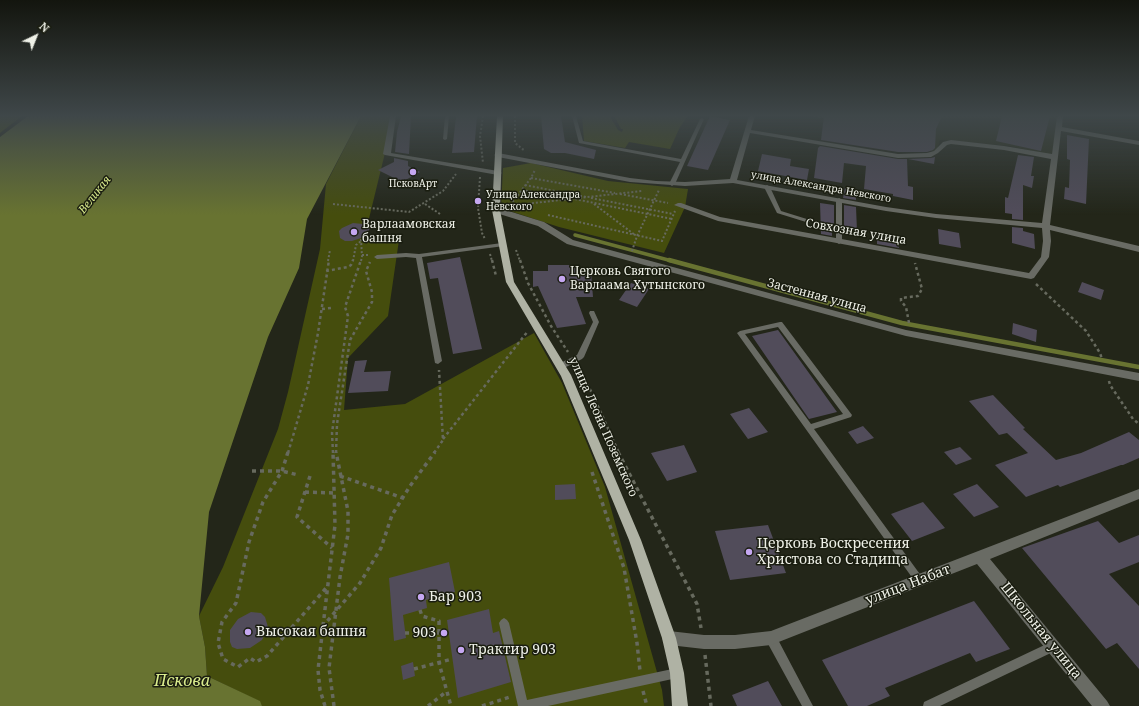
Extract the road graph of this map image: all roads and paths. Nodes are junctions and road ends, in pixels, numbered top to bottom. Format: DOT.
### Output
graph roads {
  1 [pos="388,149"];
  2 [pos="498,149"];
  3 [pos="523,149"];
  4 [pos="618,149"];
  5 [pos="688,149"];
  6 [pos="743,149"];
  7 [pos="851,149"];
  8 [pos="939,149"];
  9 [pos="1009,149"];
  10 [pos="1055,149"];
  11 [pos="498,155"];
  12 [pos="1054,157"];
  13 [pos="682,161"];
  14 [pos="539,162"];
  15 [pos="461,167"];
  16 [pos="498,173"];
  17 [pos="531,178"];
  18 [pos="733,181"];
  19 [pos="672,184"];
  20 [pos="525,185"];
  21 [pos="767,188"];
  22 [pos="659,189"];
  23 [pos="522,190"];
  24 [pos="652,190"];
  25 [pos="646,191"];
  26 [pos="618,194"];
  27 [pos="588,197"];
  28 [pos="573,199"];
  29 [pos="839,200"];
  30 [pos="654,201"];
  31 [pos="592,203"];
  32 [pos="334,204"];
  33 [pos="425,204"];
  34 [pos="678,205"];
  35 [pos="509,206"];
  36 [pos="517,208"];
  37 [pos="650,209"];
  38 [pos="496,210"];
  39 [pos="440,214"];
  40 [pos="648,214"];
  41 [pos="673,214"];
  42 [pos="547,215"];
  43 [pos="672,218"];
  44 [pos="808,221"];
  45 [pos="1046,226"];
  46 [pos="636,236"];
  47 [pos="839,242"];
  48 [pos="514,243"];
  49 [pos="502,245"];
  50 [pos="488,247"];
  51 [pos="1139,249"];
  52 [pos="330,250"];
  53 [pos="632,251"];
  54 [pos="913,255"];
  55 [pos="419,256"];
  56 [pos="377,257"];
  57 [pos="326,271"];
  58 [pos="1029,276"];
  59 [pos="498,282"];
  60 [pos="345,307"];
  61 [pos="331,308"];
  62 [pos="340,308"];
  63 [pos="322,309"];
  64 [pos="592,313"];
  65 [pos="909,322"];
  66 [pos="534,323"];
  67 [pos="524,326"];
  68 [pos="527,332"];
  69 [pos="531,338"];
  70 [pos="1100,353"];
  71 [pos="574,360"];
  72 [pos="438,361"];
  73 [pos="561,366"];
  74 [pos="1106,371"];
  75 [pos="1139,377"];
  76 [pos="1139,424"];
  77 [pos="809,428"];
  78 [pos="443,440"];
  79 [pos="589,465"];
  80 [pos="252,471"];
  81 [pos="282,471"];
  82 [pos="298,475"];
  83 [pos="310,476"];
  84 [pos="340,476"];
  85 [pos="305,492"];
  86 [pos="334,493"];
  87 [pos="1139,494"];
  88 [pos="403,498"];
  89 [pos="332,548"];
  90 [pos="980,557"];
  91 [pos="919,580"];
  92 [pos="327,587"];
  93 [pos="337,610"];
  94 [pos="420,610"];
  95 [pos="504,623"];
  96 [pos="323,626"];
  97 [pos="405,633"];
  98 [pos="439,633"];
  99 [pos="669,638"];
  100 [pos="771,638"];
  101 [pos="704,642"];
  102 [pos="1053,646"];
  103 [pos="452,659"];
  104 [pos="439,663"];
  105 [pos="414,669"];
  106 [pos="677,673"];
  107 [pos="641,682"];
  108 [pos="446,692"];
  109 [pos="520,694"];
  110 [pos="325,706"];
  111 [pos="334,706"];
  112 [pos="428,706"];
  113 [pos="451,706"];
  114 [pos="482,706"];
  115 [pos="647,706"];
  116 [pos="680,706"];
  117 [pos="711,706"];
  118 [pos="808,706"];
  119 [pos="928,706"];
  120 [pos="1102,706"];
  1 -- 15 [label="street"];
  2 -- 11 [label="main road, улица Леона Поземского"];
  3 -- 14 [label="path"];
  4 -- 13 [label="lane"];
  5 -- 13 [label="lane"];
  6 -- 18 [label="street"];
  7 -- 8 [label="street"];
  9 -- 12 [label="street"];
  10 -- 12 [label="street"];
  11 -- 14 [label="street, улица Александра Невского"];
  11 -- 16 [label="main road, улица Леона Поземского"];
  12 -- 45 [label="street"];
  13 -- 19 [label="lane"];
  14 -- 17 [label="path"];
  14 -- 19 [label="street, улица Александра Невского"];
  15 -- 16 [label="street"];
  15 -- 33 [label="path"];
  16 -- 38 [label="main road, улица Леона Поземского"];
  17 -- 20 [label="path"];
  17 -- 26 [label="path"];
  18 -- 19 [label="street, улица Александра Невского"];
  18 -- 21 [label="street, улица Александра Невского"];
  19 -- 22 [label="path"];
  20 -- 23 [label="path"];
  20 -- 27 [label="path"];
  21 -- 29 [label="street, улица Александра Невского"];
  21 -- 44 [label="lane"];
  22 -- 24 [label="path"];
  22 -- 30 [label="path"];
  23 -- 28 [label="path"];
  23 -- 35 [label="path"];
  25 -- 26 [label="path"];
  26 -- 27 [label="path"];
  26 -- 30 [label="path"];
  27 -- 28 [label="path"];
  27 -- 37 [label="path"];
  28 -- 31 [label="path"];
  28 -- 35 [label="path"];
  29 -- 45 [label="street, улица Александра Невского"];
  29 -- 47 [label="lane"];
  30 -- 34 [label="path"];
  30 -- 37 [label="path"];
  31 -- 40 [label="path"];
  31 -- 46 [label="path"];
  32 -- 33 [label="path"];
  33 -- 39 [label="path"];
  34 -- 41 [label="path"];
  34 -- 47 [label="street, Совхозная улица"];
  35 -- 36 [label="path"];
  37 -- 40 [label="path"];
  37 -- 41 [label="path"];
  38 -- 49 [label="main road, улица Леона Поземского"];
  38 -- 74 [label="street, Застенная улица"];
  40 -- 43 [label="path"];
  40 -- 46 [label="path"];
  41 -- 43 [label="path"];
  42 -- 46 [label="path"];
  43 -- 46 [label="path"];
  45 -- 51 [label="street, улица Александра Невского"];
  45 -- 58 [label="street"];
  46 -- 53 [label="path"];
  47 -- 54 [label="street, Совхозная улица"];
  48 -- 71 [label="path"];
  49 -- 50 [label="lane"];
  49 -- 66 [label="main road, улица Леона Поземского"];
  50 -- 55 [label="lane"];
  50 -- 59 [label="path"];
  52 -- 57 [label="path"];
  54 -- 58 [label="street, Совхозная улица"];
  54 -- 65 [label="path"];
  55 -- 56 [label="lane"];
  55 -- 72 [label="lane"];
  56 -- 84 [label="path"];
  57 -- 60 [label="path"];
  57 -- 63 [label="path"];
  58 -- 70 [label="path"];
  60 -- 62 [label="path"];
  60 -- 86 [label="path"];
  61 -- 63 [label="path"];
  63 -- 81 [label="path"];
  64 -- 71 [label="lane"];
  66 -- 68 [label="path"];
  66 -- 73 [label="main road, улица Леона Поземского"];
  67 -- 68 [label="path"];
  68 -- 69 [label="path"];
  68 -- 78 [label="path"];
  71 -- 73 [label="lane"];
  71 -- 101 [label="path"];
  72 -- 78 [label="path"];
  73 -- 99 [label="main road, улица Леона Поземского"];
  74 -- 75 [label="street, Застенная улица"];
  74 -- 76 [label="path"];
  77 -- 77 [label="lane"];
  77 -- 91 [label="lane"];
  78 -- 88 [label="path"];
  79 -- 107 [label="path"];
  80 -- 81 [label="path"];
  81 -- 82 [label="path"];
  81 -- 92 [label="path"];
  83 -- 85 [label="path"];
  84 -- 88 [label="path"];
  84 -- 93 [label="path"];
  85 -- 86 [label="path"];
  85 -- 89 [label="path"];
  86 -- 89 [label="path"];
  87 -- 90 [label="street, улица Набат"];
  88 -- 93 [label="path"];
  89 -- 92 [label="path"];
  90 -- 91 [label="street, улица Набат"];
  90 -- 102 [label="street, Школьная улица"];
  91 -- 100 [label="street, улица Набат"];
  92 -- 96 [label="path"];
  93 -- 96 [label="path"];
  93 -- 111 [label="path"];
  94 -- 98 [label="path"];
  95 -- 109 [label="lane"];
  96 -- 110 [label="path"];
  97 -- 98 [label="path"];
  98 -- 104 [label="path"];
  99 -- 101 [label="street, улица Набат"];
  99 -- 106 [label="main road, улица Леона Поземского"];
  100 -- 101 [label="street, улица Набат"];
  100 -- 118 [label="lane"];
  101 -- 117 [label="path"];
  102 -- 119 [label="lane"];
  102 -- 120 [label="street, Школьная улица"];
  103 -- 104 [label="path"];
  104 -- 105 [label="path"];
  104 -- 108 [label="path"];
  106 -- 107 [label="lane"];
  106 -- 116 [label="main road, улица Леона Поземского"];
  107 -- 109 [label="lane"];
  107 -- 115 [label="path"];
  108 -- 112 [label="path"];
  108 -- 113 [label="path"];
  109 -- 114 [label="path"];
}
